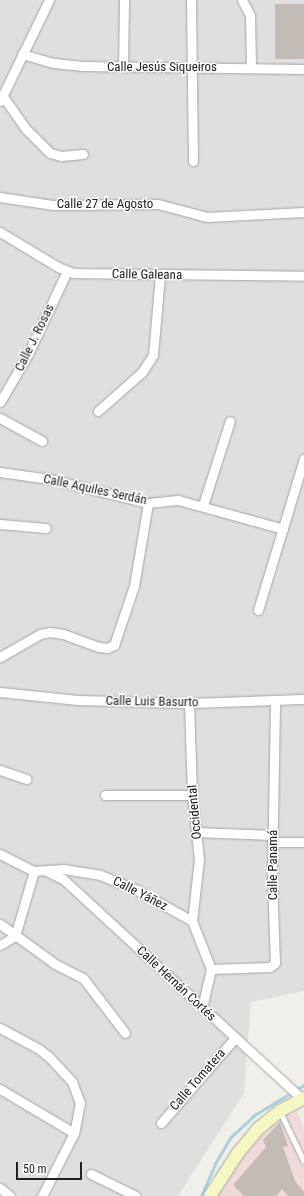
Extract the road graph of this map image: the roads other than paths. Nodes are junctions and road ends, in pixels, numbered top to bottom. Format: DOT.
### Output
graph roads {
  1 [pos="49,0"];
  2 [pos="124,0"];
  3 [pos="192,0"];
  4 [pos="242,0"];
  5 [pos="22,54"];
  6 [pos="123,67"];
  7 [pos="192,67"];
  8 [pos="251,68"];
  9 [pos="304,69"];
  10 [pos="1,98"];
  11 [pos="83,154"];
  12 [pos="193,161"];
  13 [pos="0,197"];
  14 [pos="304,212"];
  15 [pos="0,232"];
  16 [pos="67,271"];
  17 [pos="160,275"];
  18 [pos="304,276"];
  19 [pos="0,402"];
  20 [pos="98,411"];
  21 [pos="0,418"];
  22 [pos="230,421"];
  23 [pos="42,441"];
  24 [pos="304,459"];
  25 [pos="0,472"];
  26 [pos="148,503"];
  27 [pos="203,505"];
  28 [pos="0,524"];
  29 [pos="46,528"];
  30 [pos="283,529"];
  31 [pos="258,610"];
  32 [pos="0,657"];
  33 [pos="0,692"];
  34 [pos="304,699"];
  35 [pos="275,701"];
  36 [pos="189,703"];
  37 [pos="0,770"];
  38 [pos="26,779"];
  39 [pos="105,795"];
  40 [pos="192,795"];
  41 [pos="196,832"];
  42 [pos="272,839"];
  43 [pos="304,842"];
  44 [pos="0,854"];
  45 [pos="34,871"];
  46 [pos="48,872"];
  47 [pos="192,921"];
  48 [pos="0,924"];
  49 [pos="15,936"];
  50 [pos="0,946"];
  51 [pos="211,969"];
  52 [pos="202,1007"];
  53 [pos="0,1028"];
  54 [pos="125,1032"];
  55 [pos="235,1038"];
  56 [pos="0,1089"];
  57 [pos="303,1098"];
  58 [pos="280,1111"];
  59 [pos="161,1123"];
  60 [pos="74,1134"];
  61 [pos="304,1161"];
  62 [pos="91,1174"];
  63 [pos="0,1188"];
  64 [pos="10,1196"];
  65 [pos="42,1196"];
  66 [pos="136,1196"];
  67 [pos="210,1196"];
  1 -- 5 [label="street"];
  2 -- 6 [label="street"];
  3 -- 7 [label="street"];
  4 -- 8 [label="street"];
  5 -- 6 [label="street, Calle Jesús Siqueiros"];
  5 -- 10 [label="street"];
  6 -- 7 [label="street, Calle Jesús Siqueiros"];
  7 -- 8 [label="street, Calle Jesús Siqueiros"];
  7 -- 12 [label="street"];
  8 -- 9 [label="street, Calle Jesús Siqueiros"];
  10 -- 11 [label="street"];
  13 -- 14 [label="street, Calle 27 de Agosto"];
  15 -- 16 [label="street, Calle Galeana"];
  16 -- 17 [label="street, Calle Galeana"];
  16 -- 19 [label="street, Calle J. Rosas"];
  17 -- 18 [label="street, Calle Galeana"];
  17 -- 20 [label="street"];
  21 -- 23 [label="street"];
  22 -- 27 [label="street"];
  24 -- 30 [label="street"];
  25 -- 26 [label="street, Calle Aquiles Serdán"];
  26 -- 27 [label="street, Calle Aquiles Serdán"];
  26 -- 32 [label="street"];
  27 -- 30 [label="street, Calle Aquiles Serdán"];
  28 -- 29 [label="street"];
  30 -- 31 [label="street"];
  33 -- 36 [label="street, Calle Luis Basurto"];
  34 -- 35 [label="street, Calle Luis Basurto"];
  35 -- 36 [label="street, Calle Luis Basurto"];
  35 -- 42 [label="street, Calle Panamá"];
  36 -- 40 [label="street, Occidental"];
  37 -- 38 [label="street"];
  39 -- 40 [label="street"];
  40 -- 41 [label="street, Occidental"];
  41 -- 42 [label="street"];
  41 -- 47 [label="street, Occidental"];
  42 -- 43 [label="street"];
  42 -- 51 [label="street, Calle Panamá"];
  44 -- 45 [label="street, Calle Yáñez"];
  45 -- 46 [label="street, Calle Yáñez"];
  45 -- 49 [label="street"];
  46 -- 47 [label="street, Calle Yáñez"];
  46 -- 52 [label="street, Calle Hernán Cortés"];
  47 -- 51 [label="street"];
  48 -- 49 [label="street"];
  49 -- 50 [label="street"];
  49 -- 54 [label="street"];
  51 -- 52 [label="street"];
  52 -- 55 [label="street, Calle Hernán Cortés"];
  53 -- 60 [label="street"];
  55 -- 57 [label="street, Calle Hernán Cortés"];
  55 -- 59 [label="street, Calle Tomatera"];
  56 -- 60 [label="street"];
  57 -- 58 [label="main road"];
  58 -- 61 [label="lane"];
  58 -- 67 [label="main road"];
  60 -- 65 [label="street"];
  62 -- 66 [label="street"];
  63 -- 64 [label="street"];
}
